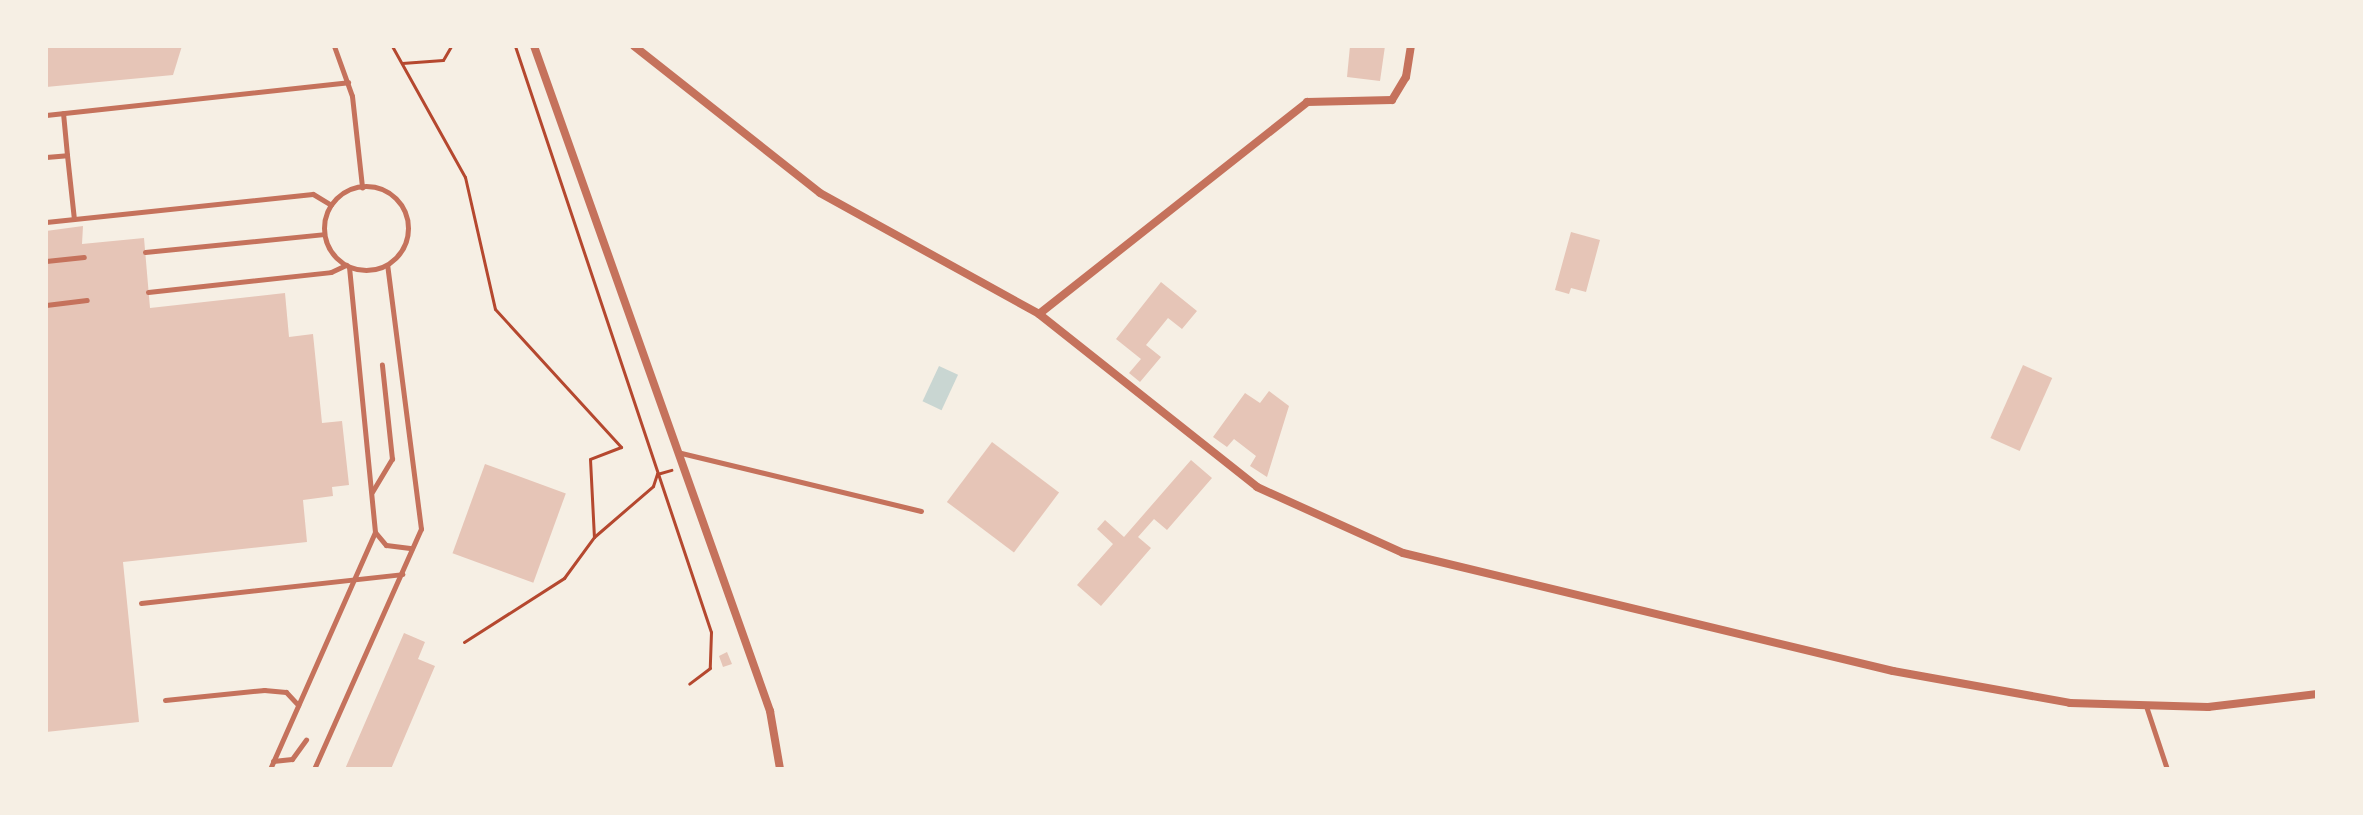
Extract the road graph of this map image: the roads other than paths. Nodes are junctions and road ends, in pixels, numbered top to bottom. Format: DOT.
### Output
graph roads {
  1 [pos="334,46"];
  2 [pos="534,46"];
  3 [pos="634,46"];
  4 [pos="1411,46"];
  5 [pos="348,82"];
  6 [pos="63,113"];
  7 [pos="46,115"];
  8 [pos="67,155"];
  9 [pos="46,157"];
  10 [pos="362,187"];
  11 [pos="331,205"];
  12 [pos="74,219"];
  13 [pos="46,222"];
  14 [pos="324,234"];
  15 [pos="145,252"];
  16 [pos="84,257"];
  17 [pos="46,261"];
  18 [pos="387,265"];
  19 [pos="347,266"];
  20 [pos="148,292"];
  21 [pos="87,300"];
  22 [pos="46,305"];
  23 [pos="1039,314"];
  24 [pos="382,365"];
  25 [pos="676,452"];
  26 [pos="372,492"];
  27 [pos="921,511"];
  28 [pos="375,532"];
  29 [pos="412,548"];
  30 [pos="402,574"];
  31 [pos="355,579"];
  32 [pos="141,603"];
  33 [pos="2317,694"];
  34 [pos="165,700"];
  35 [pos="298,705"];
  36 [pos="2146,705"];
  37 [pos="306,740"];
  38 [pos="273,761"];
  39 [pos="270,769"];
  40 [pos="314,769"];
  41 [pos="780,769"];
  42 [pos="2167,769"];
  1 -- 5 [label="lane"];
  2 -- 25 [label="street"];
  3 -- 23 [label="street"];
  4 -- 23 [label="street"];
  5 -- 6 [label="lane"];
  5 -- 10 [label="lane"];
  6 -- 7 [label="lane"];
  6 -- 8 [label="lane"];
  8 -- 9 [label="lane"];
  8 -- 12 [label="lane"];
  10 -- 11 [label="lane"];
  10 -- 18 [label="lane"];
  11 -- 12 [label="lane"];
  11 -- 14 [label="lane"];
  12 -- 13 [label="lane"];
  14 -- 15 [label="lane"];
  14 -- 19 [label="lane"];
  16 -- 17 [label="lane"];
  18 -- 19 [label="lane"];
  18 -- 29 [label="lane"];
  19 -- 20 [label="lane"];
  19 -- 26 [label="lane"];
  21 -- 22 [label="lane"];
  23 -- 36 [label="street"];
  24 -- 26 [label="lane"];
  25 -- 27 [label="lane"];
  25 -- 41 [label="street"];
  26 -- 28 [label="lane"];
  28 -- 29 [label="lane"];
  28 -- 31 [label="lane"];
  29 -- 30 [label="lane"];
  30 -- 31 [label="lane"];
  30 -- 40 [label="lane"];
  31 -- 32 [label="lane"];
  31 -- 35 [label="lane"];
  33 -- 36 [label="street"];
  34 -- 35 [label="lane"];
  35 -- 38 [label="lane"];
  36 -- 42 [label="lane"];
  37 -- 38 [label="lane"];
  38 -- 39 [label="lane"];
}
